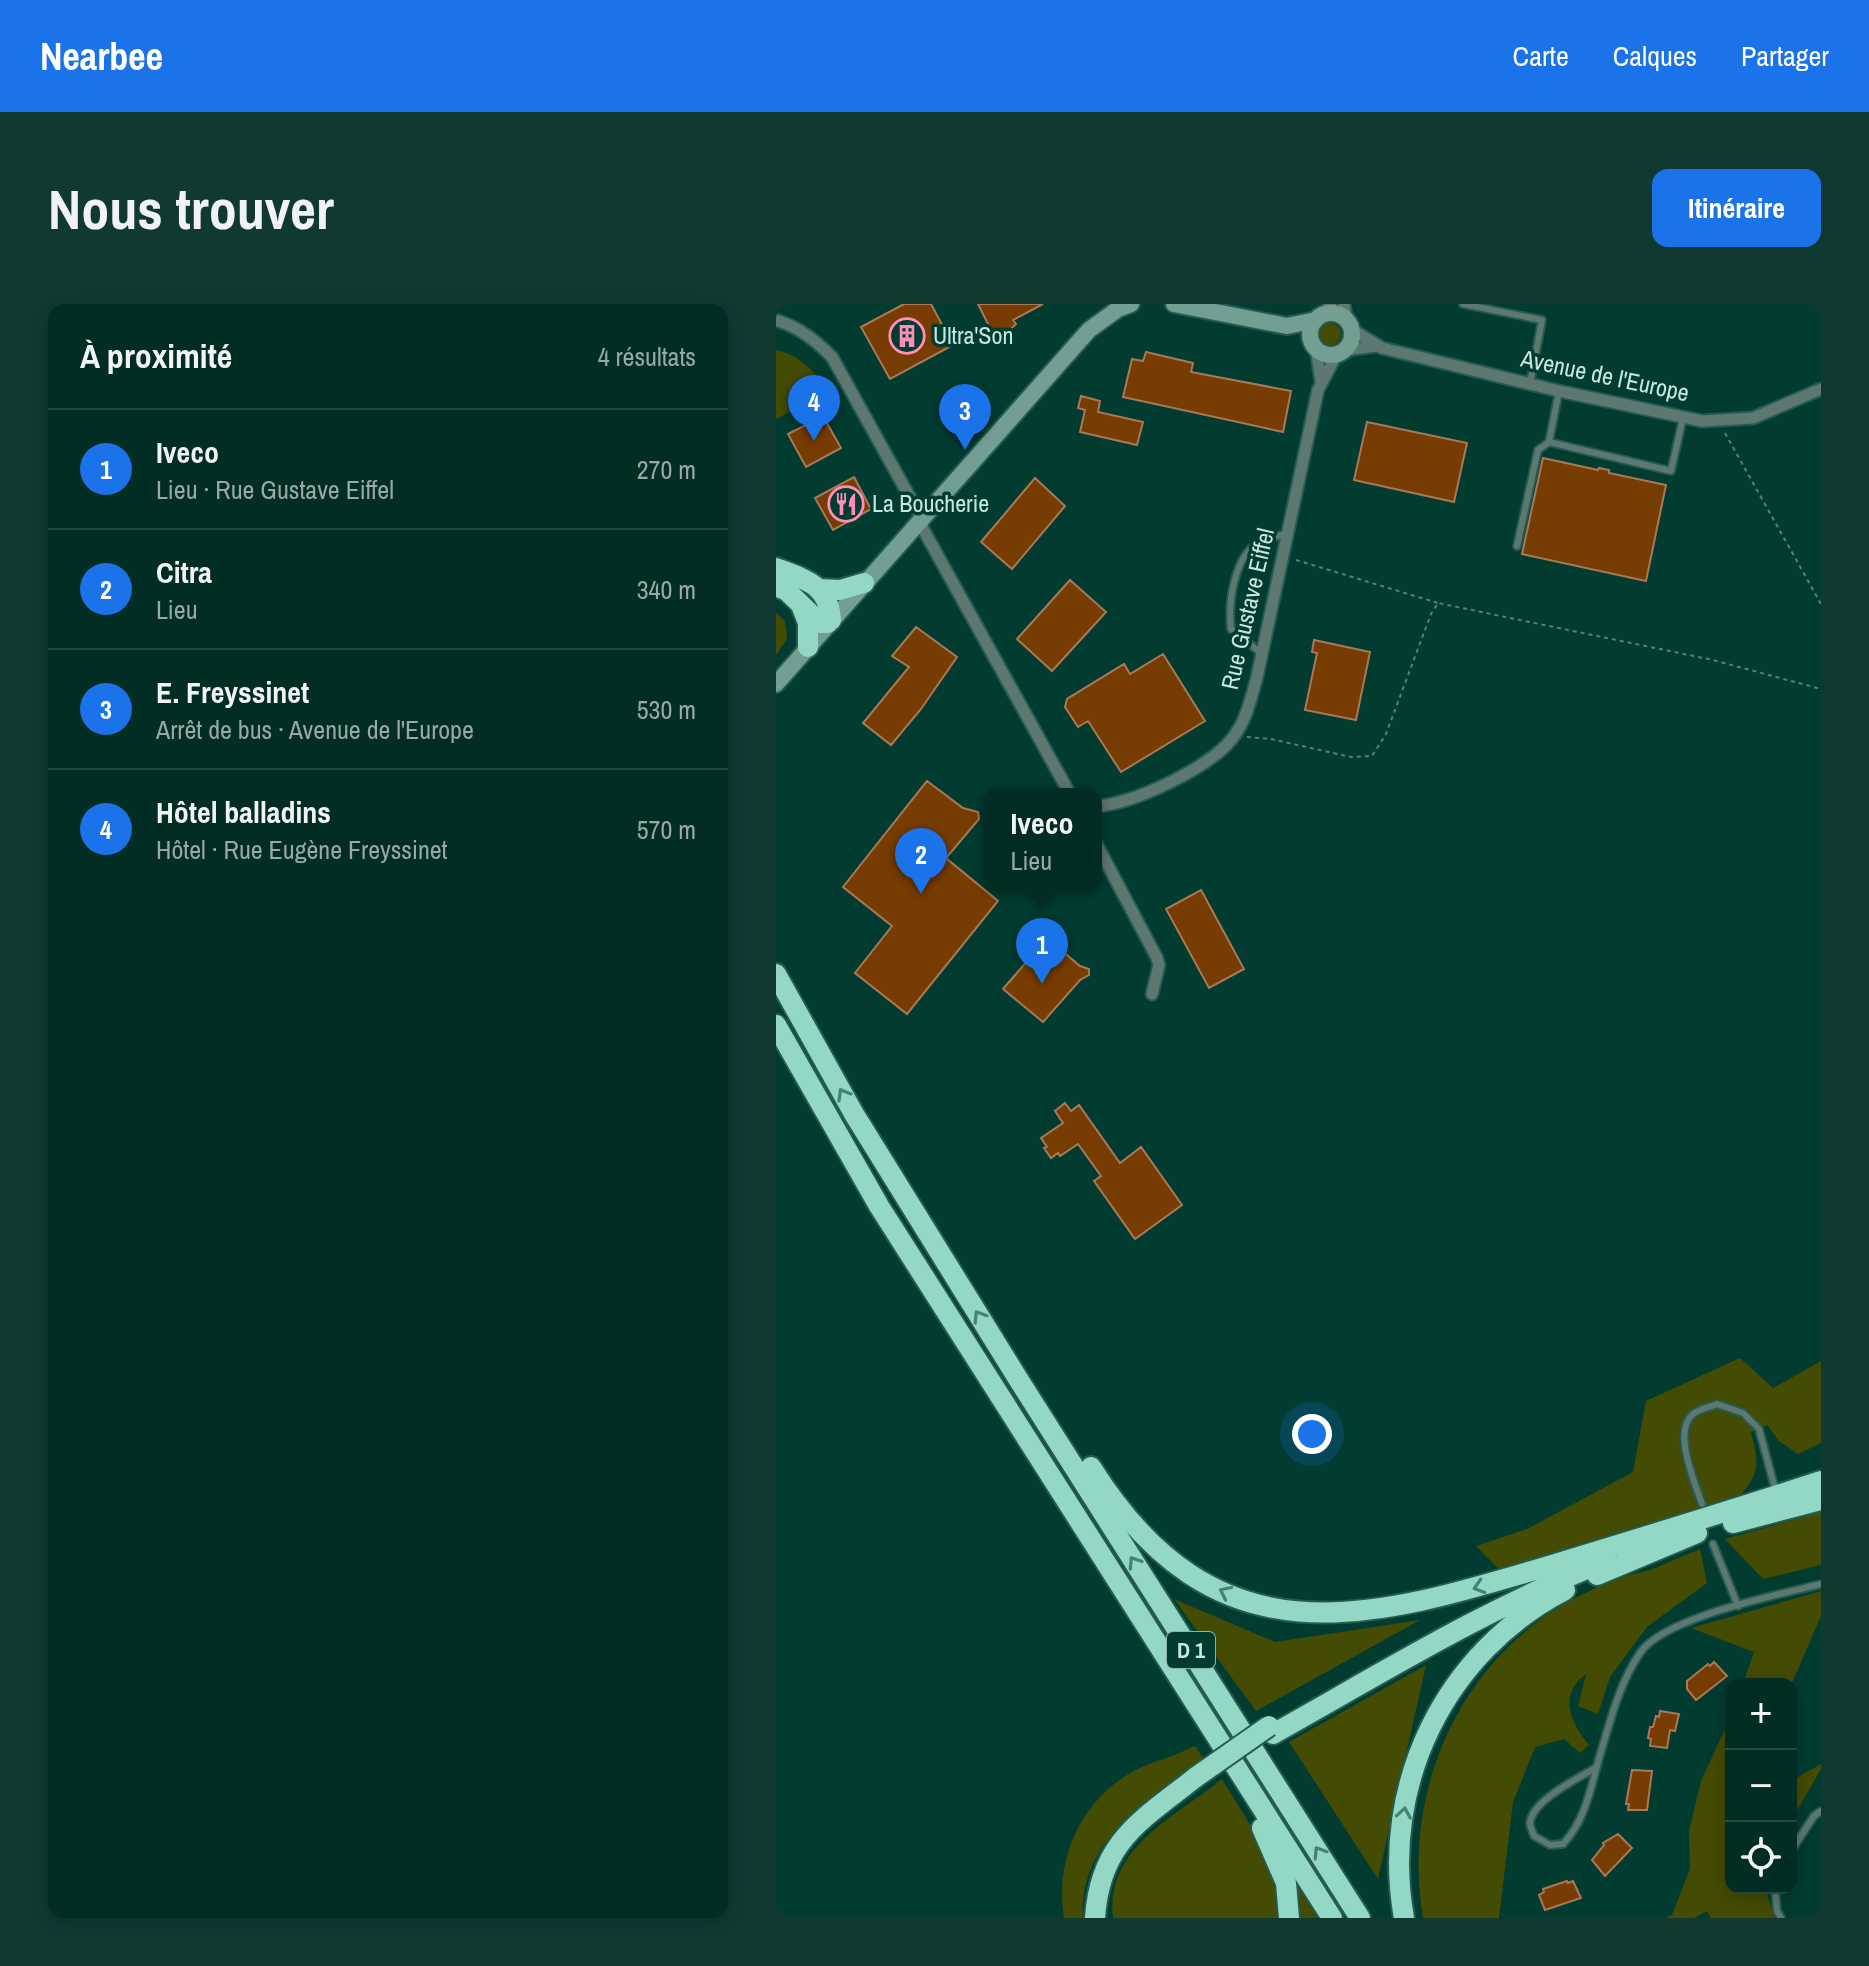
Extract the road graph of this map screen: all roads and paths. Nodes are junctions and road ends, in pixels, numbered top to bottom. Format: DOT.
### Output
graph roads {
  1 [pos="1131,304"];
  2 [pos="1174,304"];
  3 [pos="1463,304"];
  4 [pos="1324,313"];
  5 [pos="1347,318"];
  6 [pos="776,320"];
  7 [pos="1287,326"];
  8 [pos="1314,344"];
  9 [pos="1376,346"];
  10 [pos="1341,352"];
  11 [pos="1321,382"];
  12 [pos="1530,384"];
  13 [pos="1821,389"];
  14 [pos="1559,391"];
  15 [pos="1683,418"];
  16 [pos="1719,421"];
  17 [pos="1549,442"];
  18 [pos="920,520"];
  19 [pos="1288,533"];
  20 [pos="1517,546"];
  21 [pos="1283,556"];
  22 [pos="776,568"];
  23 [pos="864,583"];
  24 [pos="776,586"];
  25 [pos="819,589"];
  26 [pos="1438,603"];
  27 [pos="1821,604"];
  28 [pos="801,605"];
  29 [pos="830,622"];
  30 [pos="808,647"];
  31 [pos="1262,654"];
  32 [pos="776,684"];
  33 [pos="1821,689"];
  34 [pos="1236,732"];
  35 [pos="1067,788"];
  36 [pos="1102,805"];
  37 [pos="1102,854"];
  38 [pos="776,974"];
  39 [pos="1152,994"];
  40 [pos="776,1025"];
  41 [pos="879,1206"];
  42 [pos="1020,1382"];
  43 [pos="1821,1481"];
  44 [pos="1777,1496"];
  45 [pos="1821,1500"];
  46 [pos="1702,1504"];
  47 [pos="1669,1530"];
  48 [pos="1709,1537"];
  49 [pos="1821,1584"];
  50 [pos="1738,1606"];
  51 [pos="1271,1730"];
  52 [pos="1597,1767"];
  53 [pos="1198,1780"];
  54 [pos="1821,1811"];
  55 [pos="1797,1842"];
  56 [pos="1776,1894"];
  57 [pos="1095,1918"];
  58 [pos="1105,1918"];
  59 [pos="1289,1918"];
  60 [pos="1332,1918"];
  61 [pos="1360,1918"];
  62 [pos="1404,1918"];
  63 [pos="1781,1918"];
  1 -- 18 [label="street"];
  2 -- 7 [label="street"];
  3 -- 12 [label="lane"];
  4 -- 5 [label="street"];
  4 -- 7 [label="street"];
  4 -- 8 [label="street"];
  5 -- 9 [label="street"];
  5 -- 10 [label="street"];
  6 -- 18 [label="street"];
  7 -- 8 [label="street"];
  8 -- 10 [label="street"];
  8 -- 11 [label="street"];
  9 -- 10 [label="street"];
  9 -- 12 [label="street, Avenue de l'Europe"];
  10 -- 11 [label="street"];
  11 -- 19 [label="street, Rue Gustave Eiffel"];
  12 -- 14 [label="street, Avenue de l'Europe"];
  13 -- 16 [label="street, Avenue de l'Europe"];
  14 -- 15 [label="street, Avenue de l'Europe"];
  14 -- 17 [label="lane"];
  15 -- 16 [label="street, Avenue de l'Europe"];
  15 -- 17 [label="lane"];
  16 -- 27 [label="path"];
  17 -- 20 [label="lane"];
  18 -- 23 [label="street"];
  18 -- 35 [label="street"];
  19 -- 21 [label="street, Rue Gustave Eiffel"];
  19 -- 31 [label="lane"];
  21 -- 26 [label="path"];
  21 -- 31 [label="street, Rue Gustave Eiffel"];
  22 -- 25 [label="highway"];
  23 -- 25 [label="highway"];
  23 -- 29 [label="street"];
  24 -- 28 [label="highway"];
  25 -- 29 [label="highway"];
  26 -- 33 [label="path"];
  26 -- 34 [label="path"];
  28 -- 29 [label="highway"];
  28 -- 30 [label="highway"];
  29 -- 30 [label="street"];
  30 -- 32 [label="street"];
  31 -- 34 [label="street, Rue Gustave Eiffel"];
  34 -- 36 [label="street, Rue Gustave Eiffel"];
  37 -- 39 [label="street"];
  42 -- 38 [label="highway, D 1, one-way"];
  40 -- 41 [label="highway, D 1"];
  41 -- 59 [label="highway"];
  41 -- 60 [label="highway, D 1"];
  47 -- 42 [label="highway, one-way"];
  61 -- 42 [label="highway, D 1, one-way"];
  43 -- 44 [label="highway"];
  44 -- 46 [label="lane"];
  44 -- 47 [label="highway"];
  45 -- 48 [label="highway"];
  47 -- 51 [label="highway"];
  48 -- 50 [label="lane"];
  48 -- 51 [label="highway"];
  62 -- 48 [label="highway, one-way"];
  49 -- 50 [label="lane"];
  50 -- 52 [label="lane"];
  51 -- 53 [label="highway"];
  52 -- 52 [label="lane"];
  53 -- 57 [label="highway"];
  53 -- 58 [label="highway"];
  54 -- 55 [label="lane"];
  56 -- 63 [label="lane"];
}
